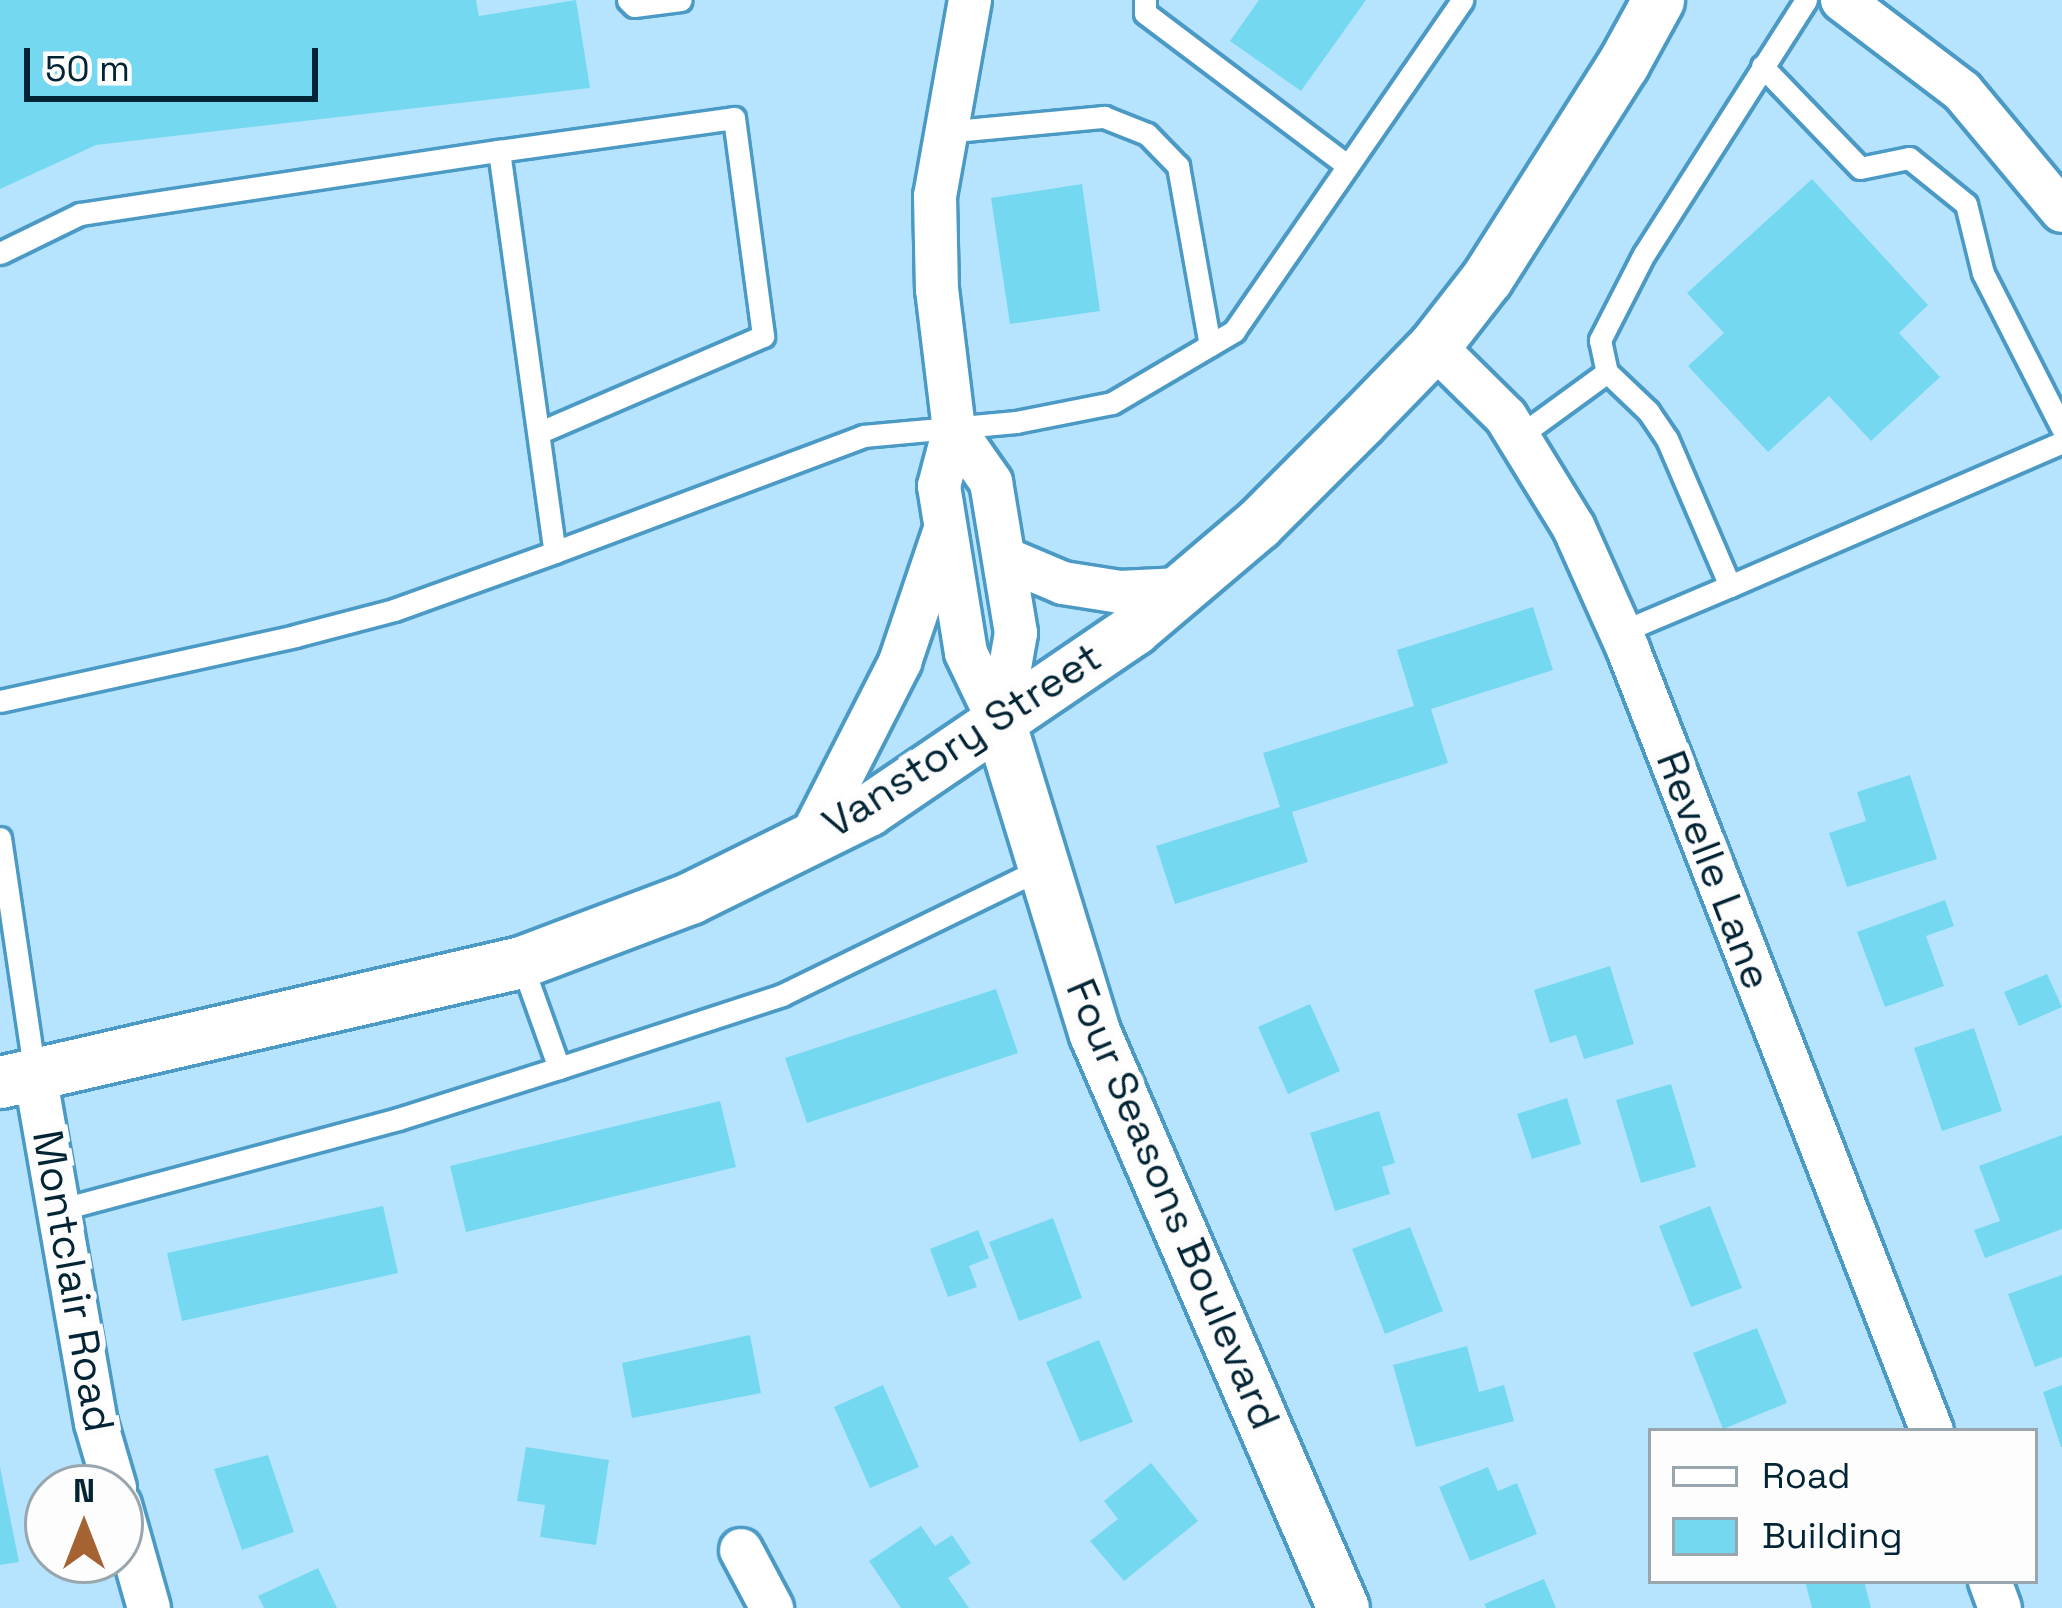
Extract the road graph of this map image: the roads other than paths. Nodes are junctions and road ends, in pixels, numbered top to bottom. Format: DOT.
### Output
graph roads {
  1 [pos="628,0"];
  2 [pos="681,0"];
  3 [pos="970,0"];
  4 [pos="1144,0"];
  5 [pos="1462,0"];
  6 [pos="1658,0"];
  7 [pos="1806,0"];
  8 [pos="1842,0"];
  9 [pos="1762,67"];
  10 [pos="944,132"];
  11 [pos="499,151"];
  12 [pos="1348,166"];
  13 [pos="2062,211"];
  14 [pos="0,253"];
  15 [pos="1210,345"];
  16 [pos="1434,346"];
  17 [pos="1607,372"];
  18 [pos="2062,428"];
  19 [pos="954,429"];
  20 [pos="540,432"];
  21 [pos="1518,437"];
  22 [pos="2062,442"];
  23 [pos="945,528"];
  24 [pos="556,552"];
  25 [pos="1004,558"];
  26 [pos="1730,586"];
  27 [pos="1180,590"];
  28 [pos="1621,632"];
  29 [pos="0,701"];
  30 [pos="1000,724"];
  31 [pos="0,838"];
  32 [pos="810,838"];
  33 [pos="1044,867"];
  34 [pos="520,962"];
  35 [pos="559,1068"];
  36 [pos="18,1078"];
  37 [pos="59,1210"];
  38 [pos="1931,1428"];
  39 [pos="108,1464"];
  40 [pos="741,1550"];
  41 [pos="1330,1604"];
  42 [pos="772,1608"];
  1 -- 2 [label="lane"];
  3 -- 10 [label="street, Four Seasons Boulevard"];
  4 -- 12 [label="lane"];
  5 -- 12 [label="lane"];
  6 -- 16 [label="street, Vanstory Street"];
  7 -- 9 [label="lane"];
  8 -- 13 [label="street"];
  9 -- 17 [label="lane"];
  9 -- 18 [label="lane"];
  10 -- 15 [label="lane"];
  10 -- 19 [label="street, Four Seasons Boulevard"];
  11 -- 14 [label="lane"];
  11 -- 20 [label="lane"];
  11 -- 20 [label="lane"];
  12 -- 15 [label="lane"];
  15 -- 19 [label="lane"];
  16 -- 21 [label="street, Revelle Lane"];
  16 -- 27 [label="street, Vanstory Street"];
  17 -- 21 [label="lane"];
  17 -- 26 [label="lane"];
  19 -- 23 [label="street, Four Seasons Boulevard"];
  19 -- 24 [label="lane"];
  19 -- 25 [label="street, Four Seasons Boulevard"];
  20 -- 24 [label="lane"];
  21 -- 28 [label="street, Revelle Lane"];
  22 -- 26 [label="lane"];
  23 -- 30 [label="street, Four Seasons Boulevard"];
  23 -- 32 [label="street"];
  24 -- 29 [label="lane"];
  25 -- 27 [label="street"];
  25 -- 30 [label="street, Four Seasons Boulevard"];
  26 -- 28 [label="lane"];
  27 -- 30 [label="street, Vanstory Street"];
  28 -- 38 [label="street, Revelle Lane"];
  30 -- 32 [label="street, Vanstory Street"];
  30 -- 33 [label="street, Four Seasons Boulevard"];
  31 -- 36 [label="lane"];
  32 -- 34 [label="street, Vanstory Street"];
  33 -- 35 [label="lane"];
  33 -- 41 [label="street, Four Seasons Boulevard"];
  34 -- 35 [label="lane"];
  34 -- 36 [label="street, Vanstory Street"];
  35 -- 37 [label="lane"];
  36 -- 37 [label="street, Montclair Road"];
  37 -- 39 [label="street, Montclair Road"];
  40 -- 42 [label="street"];
}
